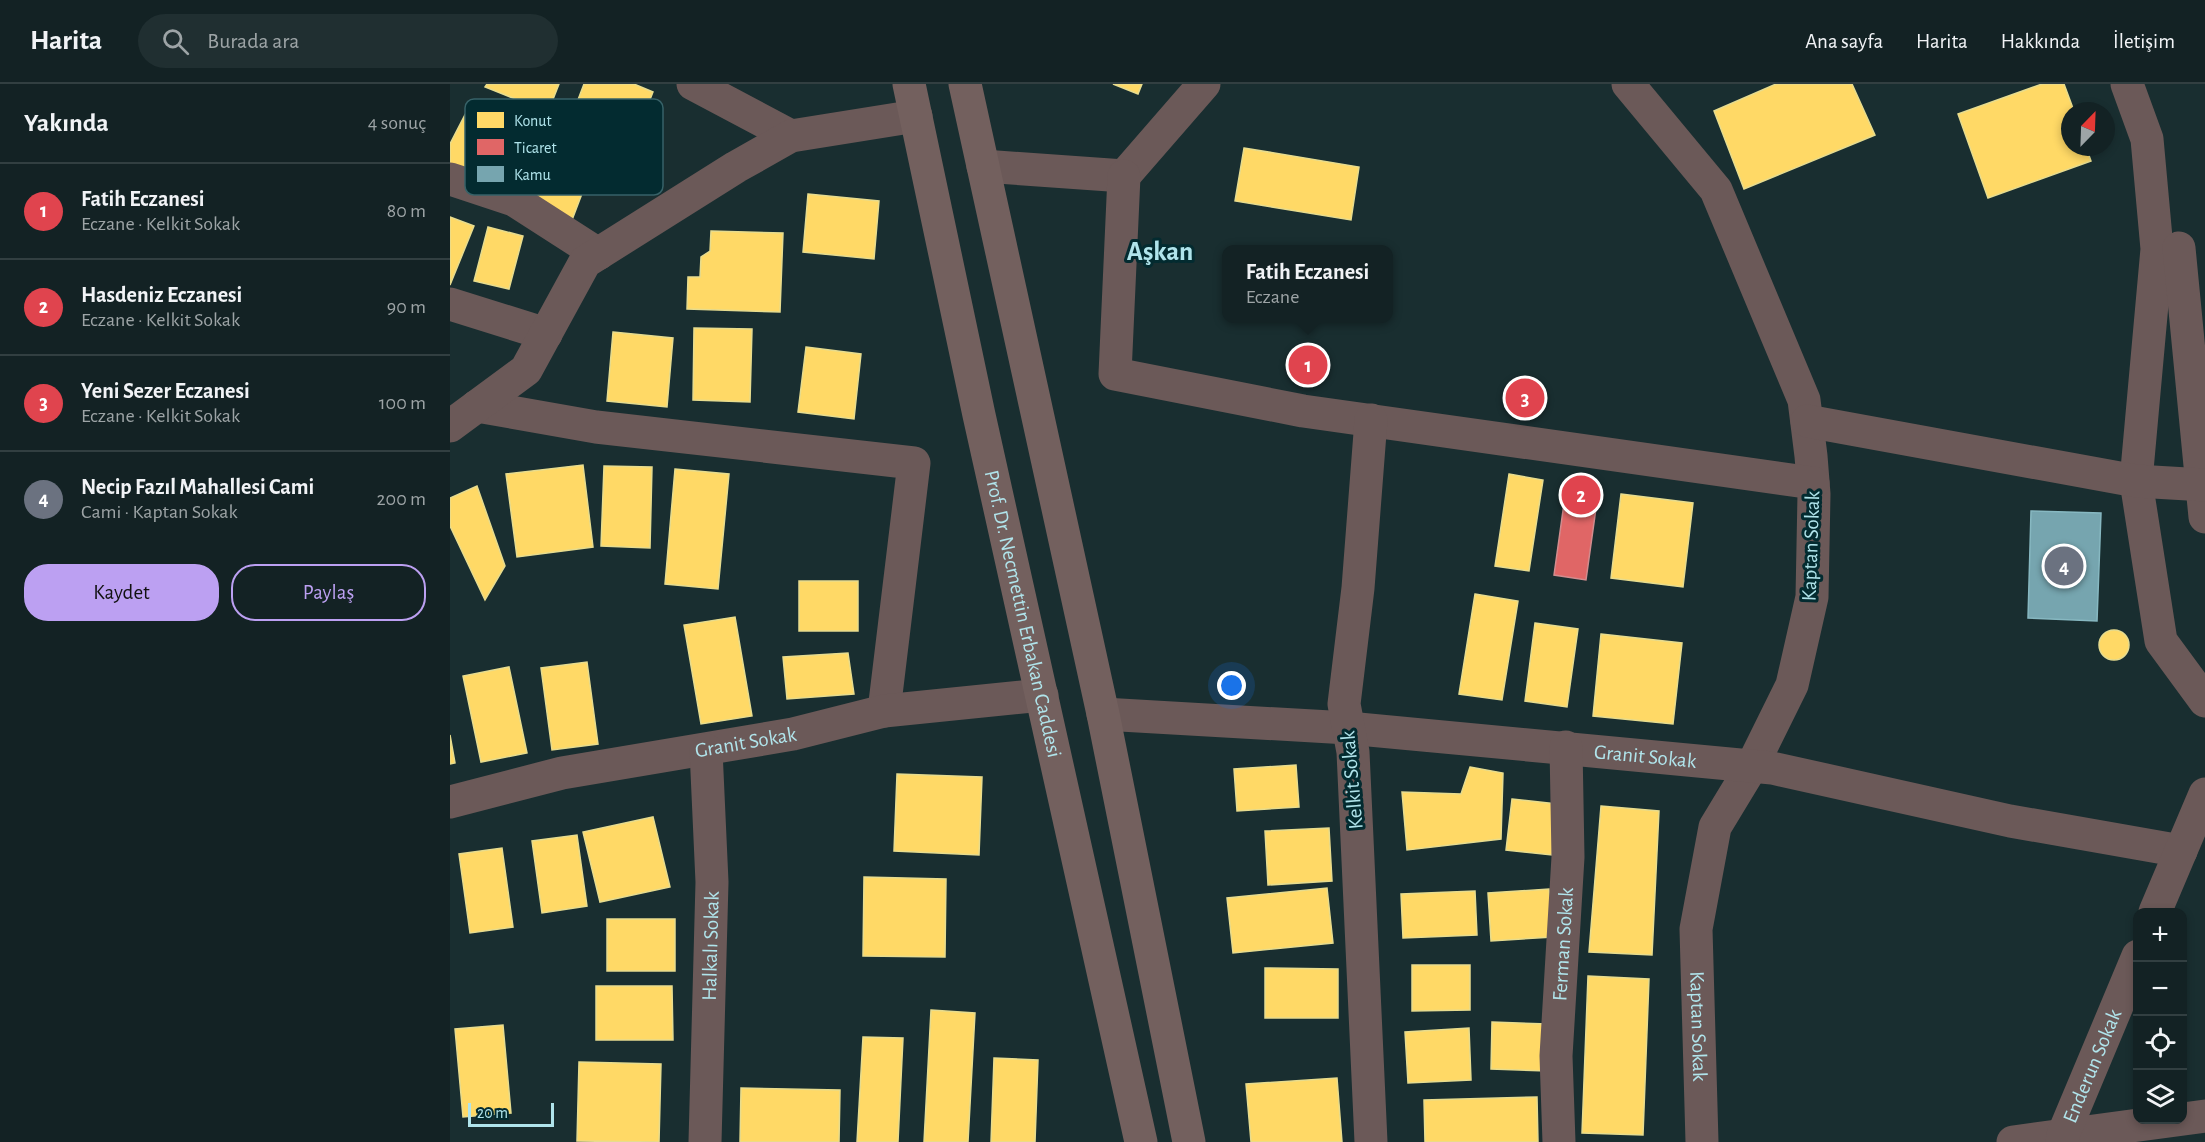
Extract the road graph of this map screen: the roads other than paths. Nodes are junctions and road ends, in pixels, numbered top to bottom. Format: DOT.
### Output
graph roads {
  1 [pos="693,84"];
  2 [pos="909,84"];
  3 [pos="965,84"];
  4 [pos="1204,84"];
  5 [pos="1628,84"];
  6 [pos="2127,84"];
  7 [pos="916,116"];
  8 [pos="791,136"];
  9 [pos="984,166"];
  10 [pos="1124,176"];
  11 [pos="450,179"];
  12 [pos="465,184"];
  13 [pos="499,195"];
  14 [pos="2180,248"];
  15 [pos="598,254"];
  16 [pos="450,304"];
  17 [pos="546,334"];
  18 [pos="477,406"];
  19 [pos="1371,420"];
  20 [pos="1807,421"];
  21 [pos="450,426"];
  22 [pos="2136,481"];
  23 [pos="1813,483"];
  24 [pos="2203,485"];
  25 [pos="2205,517"];
  26 [pos="1042,695"];
  27 [pos="2205,701"];
  28 [pos="884,711"];
  29 [pos="1103,714"];
  30 [pos="1348,728"];
  31 [pos="1566,747"];
  32 [pos="706,750"];
  33 [pos="1752,766"];
  34 [pos="2205,794"];
  35 [pos="450,802"];
  36 [pos="2181,851"];
  37 [pos="2158,908"];
  38 [pos="2135,962"];
  39 [pos="2205,1116"];
  40 [pos="1134,1132"];
  41 [pos="2062,1138"];
  42 [pos="705,1142"];
  43 [pos="1190,1142"];
  44 [pos="1371,1142"];
  45 [pos="1559,1142"];
  46 [pos="1702,1142"];
  47 [pos="2013,1142"];
  1 -- 8 [label="street"];
  2 -- 7 [label="main road, Prof. Dr. Necmettin Erbakan Caddesi"];
  3 -- 9 [label="main road"];
  4 -- 10 [label="street"];
  5 -- 20 [label="street, Kaptan Sokak"];
  6 -- 14 [label="street"];
  7 -- 8 [label="street"];
  7 -- 26 [label="main road, Prof. Dr. Necmettin Erbakan Caddesi"];
  8 -- 15 [label="street"];
  9 -- 10 [label="street"];
  9 -- 29 [label="main road"];
  10 -- 19 [label="street"];
  11 -- 12 [label="street"];
  13 -- 15 [label="street"];
  14 -- 22 [label="street"];
  14 -- 24 [label="street"];
  15 -- 17 [label="street"];
  16 -- 17 [label="street"];
  17 -- 18 [label="street"];
  18 -- 21 [label="street"];
  18 -- 28 [label="street"];
  19 -- 23 [label="street"];
  19 -- 30 [label="street, Kelkit Sokak"];
  20 -- 22 [label="street"];
  20 -- 23 [label="street, Kaptan Sokak"];
  22 -- 24 [label="street"];
  22 -- 27 [label="street"];
  23 -- 33 [label="street, Kaptan Sokak"];
  24 -- 25 [label="street"];
  26 -- 28 [label="street, Granit Sokak"];
  26 -- 40 [label="main road, Prof. Dr. Necmettin Erbakan Caddesi"];
  28 -- 32 [label="street, Granit Sokak"];
  29 -- 30 [label="street, Granit Sokak"];
  29 -- 43 [label="main road"];
  30 -- 31 [label="street, Granit Sokak"];
  30 -- 44 [label="street, Kelkit Sokak"];
  31 -- 33 [label="street, Granit Sokak"];
  31 -- 45 [label="street, Ferman Sokak"];
  32 -- 35 [label="street, Granit Sokak"];
  32 -- 42 [label="street, Halkalı Sokak"];
  33 -- 36 [label="street, Granit Sokak"];
  33 -- 46 [label="street, Kaptan Sokak"];
  34 -- 36 [label="street"];
  36 -- 37 [label="street"];
  38 -- 41 [label="street, Enderun Sokak"];
  39 -- 41 [label="street"];
  41 -- 47 [label="street"];
}
